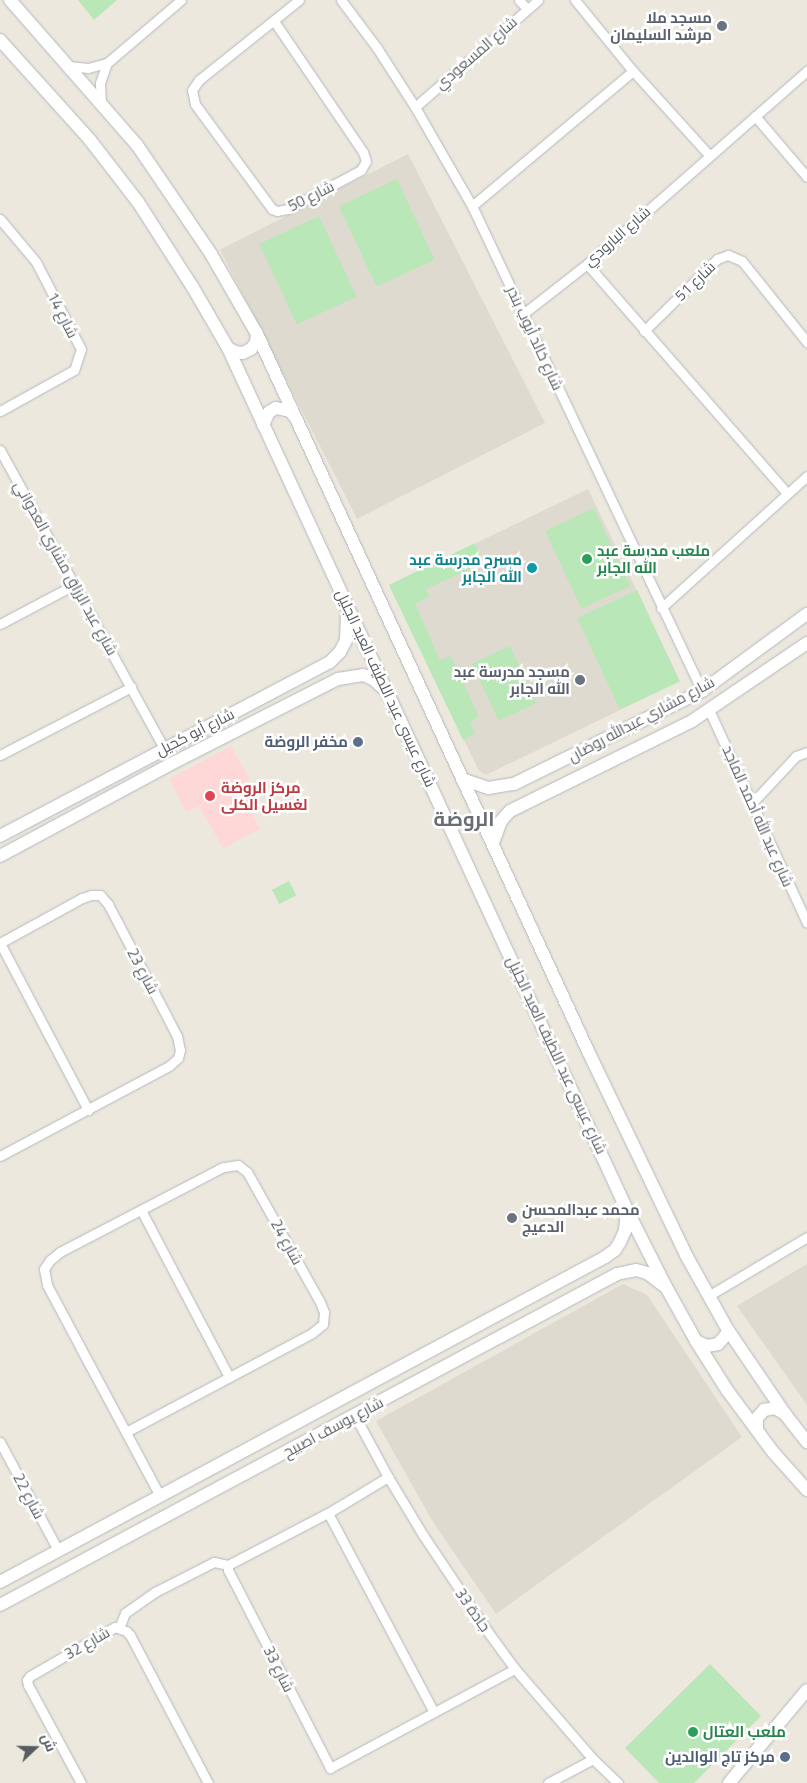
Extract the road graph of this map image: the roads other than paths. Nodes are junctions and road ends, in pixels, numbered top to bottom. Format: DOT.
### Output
graph roads {
  1 [pos="10,0"];
  2 [pos="181,0"];
  3 [pos="299,0"];
  4 [pos="341,0"];
  5 [pos="519,0"];
  6 [pos="538,0"];
  7 [pos="575,0"];
  8 [pos="527,9"];
  9 [pos="274,21"];
  10 [pos="0,40"];
  11 [pos="4,49"];
  12 [pos="107,64"];
  13 [pos="68,66"];
  14 [pos="633,71"];
  15 [pos="807,71"];
  16 [pos="101,103"];
  17 [pos="415,107"];
  18 [pos="755,116"];
  19 [pos="708,155"];
  20 [pos="807,177"];
  21 [pos="472,206"];
  22 [pos="0,219"];
  23 [pos="587,264"];
  24 [pos="523,314"];
  25 [pos="644,331"];
  26 [pos="257,334"];
  27 [pos="807,342"];
  28 [pos="228,348"];
  29 [pos="0,411"];
  30 [pos="295,417"];
  31 [pos="263,426"];
  32 [pos="0,450"];
  33 [pos="807,476"];
  34 [pos="786,492"];
  35 [pos="74,585"];
  36 [pos="343,598"];
  37 [pos="661,608"];
  38 [pos="807,614"];
  39 [pos="0,624"];
  40 [pos="807,643"];
  41 [pos="316,670"];
  42 [pos="324,686"];
  43 [pos="131,687"];
  44 [pos="702,691"];
  45 [pos="390,696"];
  46 [pos="709,710"];
  47 [pos="595,744"];
  48 [pos="164,748"];
  49 [pos="807,752"];
  50 [pos="0,755"];
  51 [pos="606,762"];
  52 [pos="462,779"];
  53 [pos="753,802"];
  54 [pos="0,836"];
  55 [pos="493,843"];
  56 [pos="0,856"];
  57 [pos="807,923"];
  58 [pos="0,943"];
  59 [pos="88,1110"];
  60 [pos="0,1156"];
  61 [pos="141,1210"];
  62 [pos="627,1210"];
  63 [pos="807,1237"];
  64 [pos="666,1287"];
  65 [pos="537,1294"];
  66 [pos="708,1296"];
  67 [pos="513,1307"];
  68 [pos="549,1310"];
  69 [pos="523,1324"];
  70 [pos="728,1330"];
  71 [pos="696,1341"];
  72 [pos="228,1377"];
  73 [pos="785,1414"];
  74 [pos="355,1416"];
  75 [pos="757,1430"];
  76 [pos="126,1432"];
  77 [pos="0,1442"];
  78 [pos="807,1442"];
  79 [pos="388,1477"];
  80 [pos="807,1490"];
  81 [pos="160,1496"];
  82 [pos="328,1513"];
  83 [pos="58,1550"];
  84 [pos="228,1565"];
  85 [pos="4,1580"];
  86 [pos="17,1596"];
  87 [pos="0,1605"];
  88 [pos="119,1628"];
  89 [pos="515,1669"];
  90 [pos="807,1690"];
  91 [pos="434,1712"];
  92 [pos="593,1759"];
  93 [pos="81,1783"];
  94 [pos="208,1783"];
  95 [pos="548,1783"];
  96 [pos="618,1783"];
  97 [pos="729,1783"];
  1 -- 13 [label="main road, شارع عيسى عبد اللطيف العبد الجليل"];
  2 -- 12 [label="street"];
  3 -- 9 [label="street, شارع 50"];
  4 -- 17 [label="street, شارع خالد أيوب بندر"];
  5 -- 8 [label="street"];
  6 -- 8 [label="street, شارع المسعودي"];
  7 -- 14 [label="street"];
  8 -- 17 [label="street, شارع المسعودي"];
  9 -- 9 [label="street, شارع 50"];
  10 -- 11 [label="main road, شارع عيسى عبد اللطيف العبد الجليل"];
  11 -- 28 [label="main road, شارع عيسى عبد اللطيف العبد الجليل"];
  12 -- 13 [label="street"];
  12 -- 16 [label="street"];
  13 -- 16 [label="main road, شارع عيسى عبد اللطيف العبد الجليل"];
  14 -- 19 [label="street"];
  14 -- 21 [label="street"];
  15 -- 18 [label="street, شارع البارودي"];
  16 -- 26 [label="main road, شارع عيسى عبد اللطيف العبد الجليل"];
  17 -- 21 [label="street, شارع خالد أيوب بندر"];
  18 -- 19 [label="street, شارع البارودي"];
  18 -- 20 [label="street"];
  19 -- 23 [label="street, شارع البارودي"];
  21 -- 24 [label="street, شارع خالد أيوب بندر"];
  22 -- 29 [label="street, شارع 14"];
  23 -- 24 [label="street, شارع البارودي"];
  23 -- 25 [label="street"];
  24 -- 37 [label="street, شارع خالد أيوب بندر"];
  25 -- 27 [label="street, شارع 51"];
  25 -- 34 [label="street"];
  26 -- 28 [label="main road"];
  26 -- 30 [label="main road, شارع عيسى عبد اللطيف العبد الجليل"];
  28 -- 31 [label="main road, شارع عيسى عبد اللطيف العبد الجليل"];
  30 -- 31 [label="main road"];
  30 -- 52 [label="main road, شارع عيسى عبد اللطيف العبد الجليل"];
  31 -- 36 [label="main road, شارع عيسى عبد اللطيف العبد الجليل"];
  32 -- 35 [label="street, شارع عبد الرزاق مشاري العدواني"];
  33 -- 34 [label="street"];
  34 -- 37 [label="street"];
  35 -- 39 [label="street"];
  35 -- 43 [label="street, شارع عبد الرزاق مشاري العدواني"];
  36 -- 41 [label="main road, شارع أبو كحيل"];
  36 -- 45 [label="main road, شارع عيسى عبد اللطيف العبد الجليل"];
  37 -- 44 [label="street, شارع خالد أيوب بندر"];
  38 -- 44 [label="main road, شارع مشاري عبدالله روضان"];
  40 -- 46 [label="main road, شارع مشاري عبدالله روضان"];
  41 -- 42 [label="main road"];
  41 -- 48 [label="main road, شارع أبو كحيل"];
  42 -- 45 [label="main road, شارع أبو كحيل"];
  42 -- 56 [label="main road, شارع أبو كحيل"];
  43 -- 48 [label="street, شارع عبد الرزاق مشاري العدواني"];
  43 -- 50 [label="street"];
  44 -- 47 [label="main road, شارع مشاري عبدالله روضان"];
  45 -- 62 [label="main road, شارع عيسى عبد اللطيف العبد الجليل"];
  46 -- 51 [label="main road, شارع مشاري عبدالله روضان"];
  46 -- 53 [label="street, شارع عبد الله أحمد الماجد"];
  47 -- 51 [label="main road"];
  47 -- 52 [label="main road, شارع مشاري عبدالله روضان"];
  48 -- 54 [label="main road, شارع أبو كحيل"];
  49 -- 53 [label="street"];
  51 -- 55 [label="main road, شارع مشاري عبدالله روضان"];
  52 -- 55 [label="main road, شارع عيسى عبد اللطيف العبد الجليل"];
  53 -- 57 [label="street, شارع عبد الله أحمد الماجد"];
  55 -- 66 [label="main road, شارع عيسى عبد اللطيف العبد الجليل"];
  58 -- 59 [label="street, شارع 23"];
  58 -- 59 [label="street, شارع 23"];
  59 -- 60 [label="street, شارع 23"];
  61 -- 72 [label="street"];
  61 -- 72 [label="street, شارع 24"];
  61 -- 76 [label="street, شارع 24"];
  62 -- 64 [label="main road, شارع عيسى عبد اللطيف العبد الجليل"];
  62 -- 65 [label="main road, شارع يوسف اصبيح"];
  63 -- 66 [label="street"];
  64 -- 68 [label="main road, شارع يوسف اصبيح"];
  64 -- 71 [label="main road, شارع عيسى عبد اللطيف العبد الجليل"];
  65 -- 67 [label="main road, شارع يوسف اصبيح"];
  65 -- 68 [label="main road"];
  66 -- 70 [label="main road, شارع عيسى عبد اللطيف العبد الجليل"];
  67 -- 69 [label="main road"];
  67 -- 81 [label="main road, شارع يوسف اصبيح"];
  68 -- 69 [label="main road, شارع يوسف اصبيح"];
  69 -- 74 [label="main road, شارع يوسف اصبيح"];
  70 -- 71 [label="main road"];
  70 -- 73 [label="main road, شارع عيسى عبد اللطيف العبد الجليل"];
  71 -- 75 [label="main road, شارع عيسى عبد اللطيف العبد الجليل"];
  72 -- 76 [label="street, شارع 24"];
  73 -- 75 [label="main road"];
  73 -- 78 [label="main road, شارع عيسى عبد اللطيف العبد الجليل"];
  74 -- 79 [label="street, جادة 33"];
  74 -- 86 [label="main road, شارع يوسف اصبيح"];
  75 -- 80 [label="main road, شارع عيسى عبد اللطيف العبد الجليل"];
  76 -- 81 [label="street, شارع 24"];
  77 -- 83 [label="street, شارع 22"];
  79 -- 82 [label="street"];
  79 -- 89 [label="street, جادة 33"];
  81 -- 83 [label="main road, شارع يوسف اصبيح"];
  82 -- 84 [label="street"];
  82 -- 91 [label="street"];
  83 -- 85 [label="main road, شارع يوسف اصبيح"];
  84 -- 88 [label="street"];
  84 -- 91 [label="street, شارع 33"];
  85 -- 86 [label="main road"];
  86 -- 87 [label="main road, شارع يوسف اصبيح"];
  88 -- 93 [label="street, شارع 32"];
  88 -- 94 [label="street, شارع 32"];
  89 -- 91 [label="street, شارع 33"];
  89 -- 92 [label="street, جادة 33"];
  90 -- 97 [label="main road"];
  92 -- 95 [label="street"];
  92 -- 96 [label="street, جادة 33"];
}
